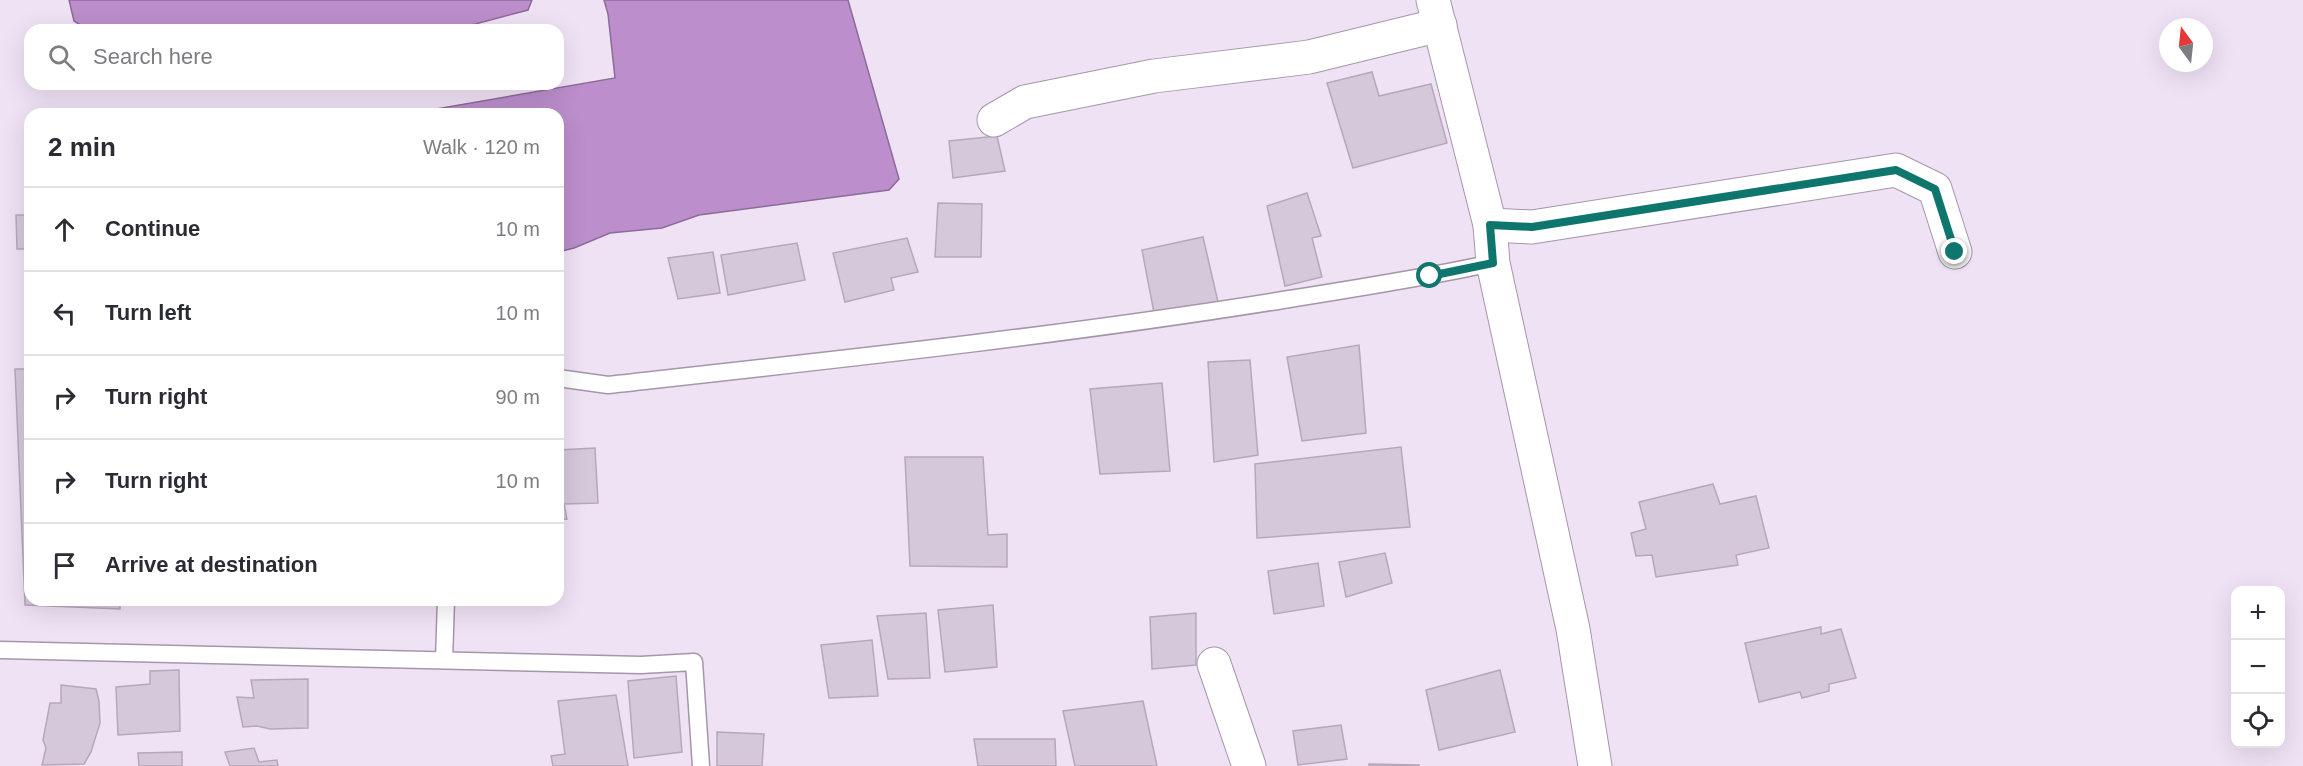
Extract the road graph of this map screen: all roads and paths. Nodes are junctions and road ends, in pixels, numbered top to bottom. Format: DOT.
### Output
graph roads {
  1 [pos="1436,13"];
  2 [pos="994,120"];
  3 [pos="1490,225"];
  4 [pos="1955,252"];
  5 [pos="1493,263"];
  6 [pos="564,379"];
  7 [pos="446,606"];
  8 [pos="0,650"];
  9 [pos="444,660"];
  10 [pos="1214,664"];
  11 [pos="701,766"];
  12 [pos="1249,766"];
  13 [pos="1595,766"];
  1 -- 2 [label="street"];
  1 -- 3 [label="street"];
  3 -- 4 [label="street"];
  3 -- 5 [label="street"];
  5 -- 6 [label="lane"];
  5 -- 13 [label="street"];
  7 -- 9 [label="lane"];
  8 -- 9 [label="lane"];
  9 -- 11 [label="lane"];
  10 -- 12 [label="street"];
}
